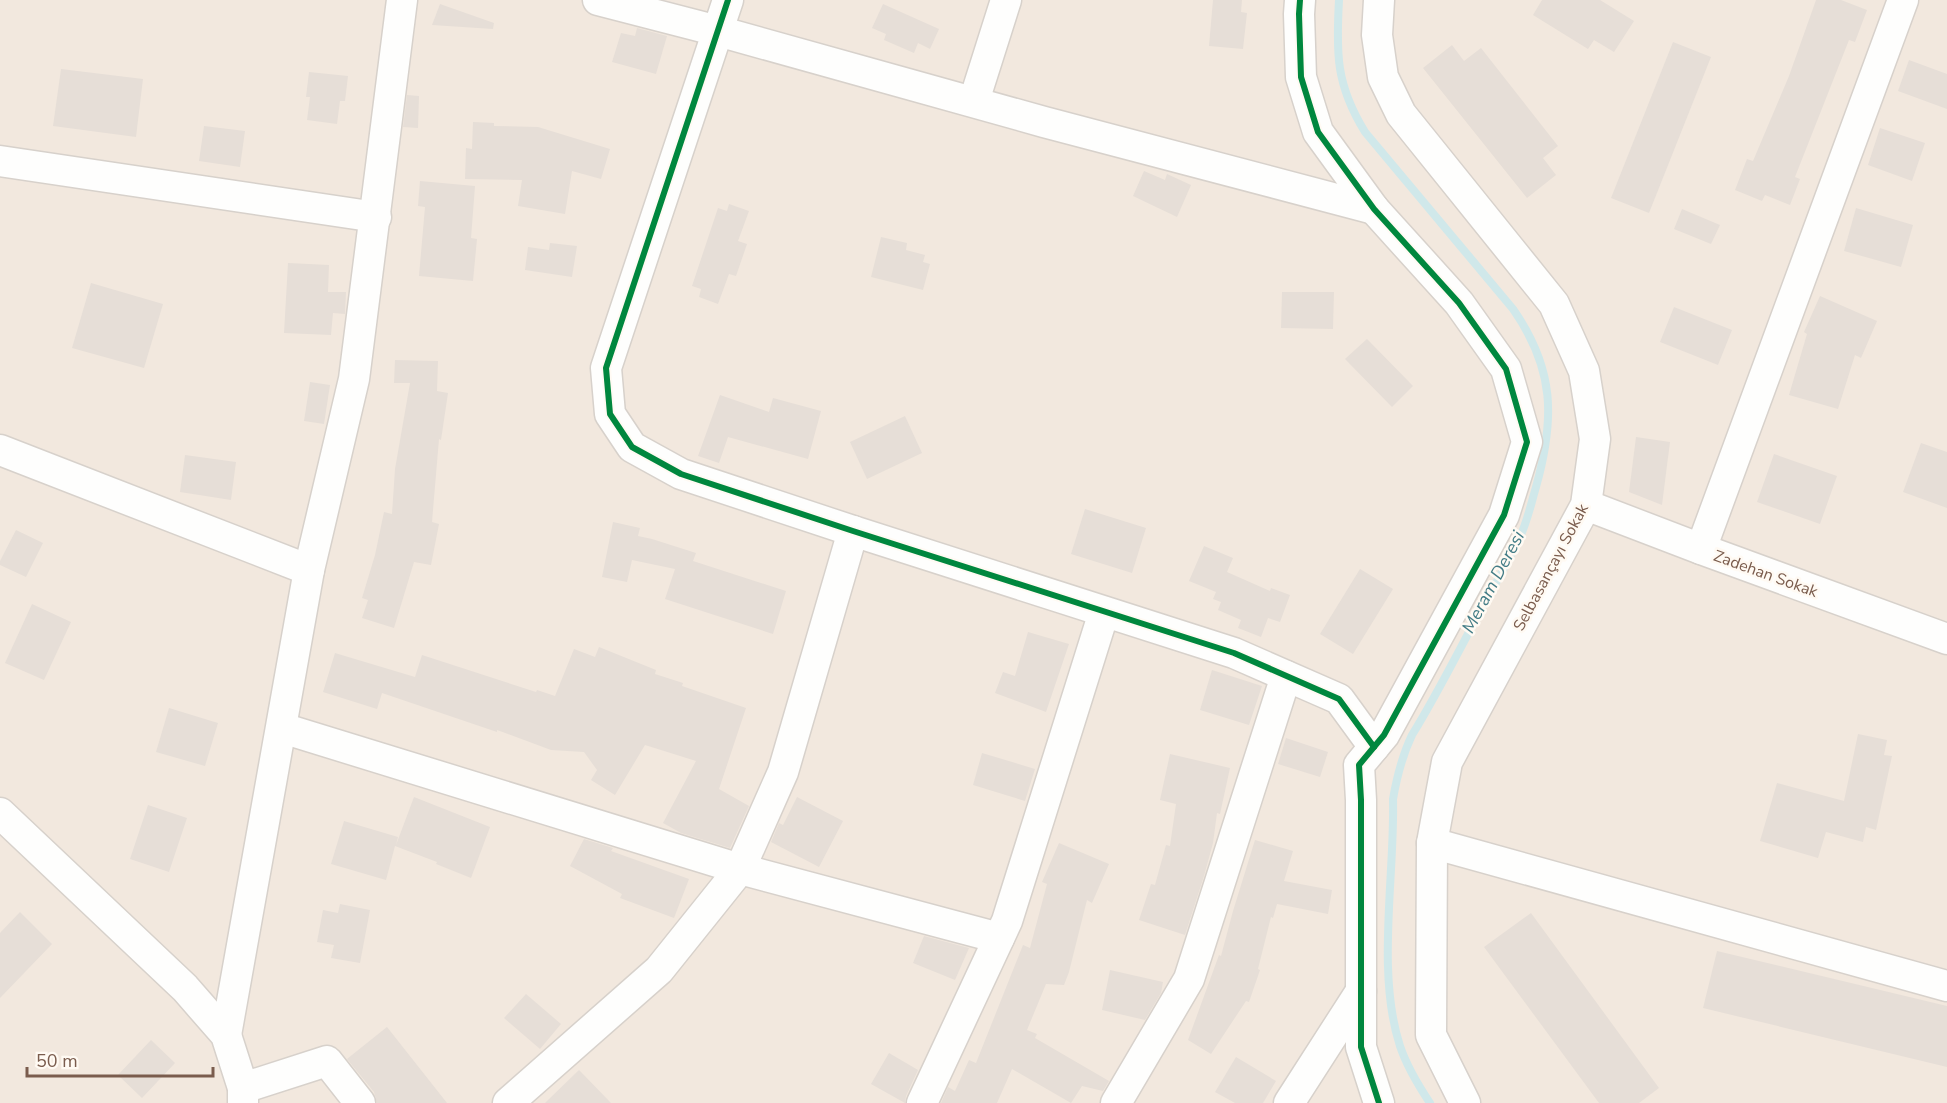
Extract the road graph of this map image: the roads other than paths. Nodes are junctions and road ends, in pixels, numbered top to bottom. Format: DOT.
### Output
graph roads {
  1 [pos="402,0"];
  2 [pos="598,0"];
  3 [pos="728,0"];
  4 [pos="1006,0"];
  5 [pos="1300,0"];
  6 [pos="1379,0"];
  7 [pos="1903,0"];
  8 [pos="718,31"];
  9 [pos="974,101"];
  10 [pos="0,161"];
  11 [pos="1374,209"];
  12 [pos="376,217"];
  13 [pos="1,453"];
  14 [pos="1586,505"];
  15 [pos="853,531"];
  16 [pos="1701,549"];
  17 [pos="309,570"];
  18 [pos="1104,612"];
  19 [pos="1946,637"];
  20 [pos="1286,676"];
  21 [pos="282,728"];
  22 [pos="1374,747"];
  23 [pos="0,813"];
  24 [pos="1432,843"];
  25 [pos="740,869"];
  26 [pos="999,938"];
  27 [pos="1947,986"];
  28 [pos="1361,992"];
  29 [pos="226,1035"];
  30 [pos="243,1096"];
  31 [pos="360,1103"];
  32 [pos="508,1103"];
  33 [pos="922,1103"];
  34 [pos="1116,1103"];
  35 [pos="1289,1103"];
  36 [pos="1379,1103"];
  37 [pos="1465,1103"];
  1 -- 12 [label="street"];
  2 -- 8 [label="street"];
  3 -- 8 [label="street"];
  4 -- 9 [label="street"];
  5 -- 11 [label="street"];
  6 -- 14 [label="street, Selbasançayı Sokak"];
  7 -- 16 [label="street"];
  8 -- 9 [label="street"];
  8 -- 15 [label="street"];
  9 -- 11 [label="street"];
  10 -- 12 [label="street"];
  11 -- 22 [label="street"];
  12 -- 17 [label="street"];
  13 -- 17 [label="street"];
  14 -- 16 [label="street, Zadehan Sokak"];
  14 -- 24 [label="street, Selbasançayı Sokak"];
  15 -- 18 [label="street"];
  15 -- 25 [label="street"];
  16 -- 19 [label="street, Zadehan Sokak"];
  17 -- 21 [label="street"];
  18 -- 20 [label="street"];
  18 -- 26 [label="street"];
  20 -- 22 [label="street"];
  20 -- 34 [label="street"];
  21 -- 25 [label="street"];
  21 -- 29 [label="street"];
  22 -- 28 [label="street"];
  23 -- 29 [label="street"];
  24 -- 27 [label="street"];
  24 -- 37 [label="street, Selbasançayı Sokak"];
  25 -- 26 [label="street"];
  25 -- 32 [label="street"];
  26 -- 33 [label="street"];
  28 -- 35 [label="street"];
  28 -- 36 [label="street"];
  29 -- 30 [label="street"];
  30 -- 31 [label="street"];
}
